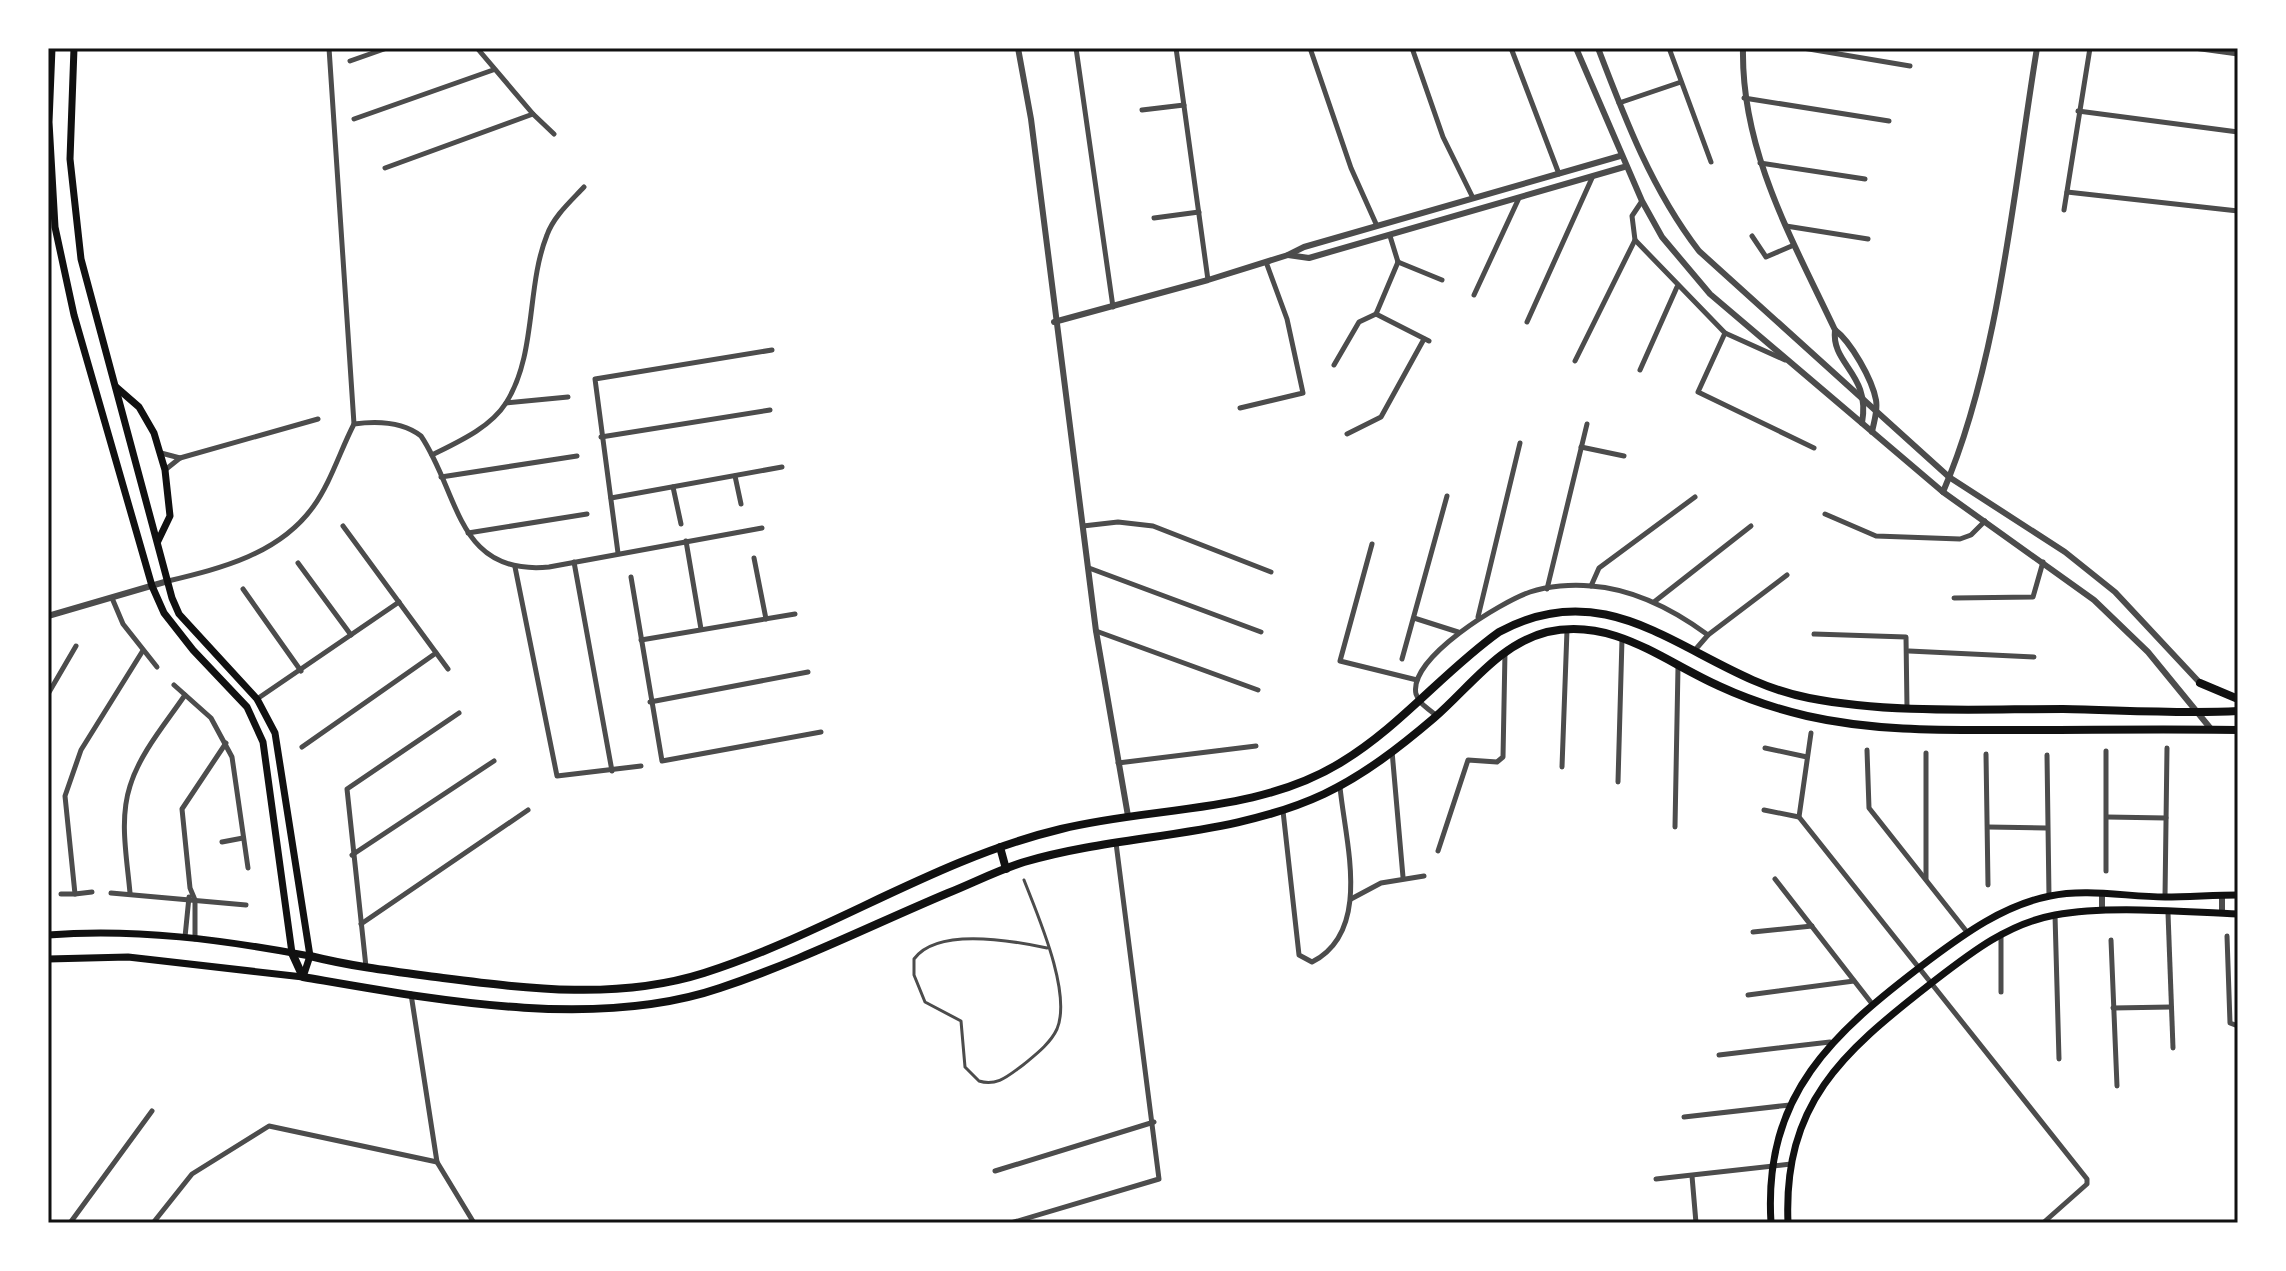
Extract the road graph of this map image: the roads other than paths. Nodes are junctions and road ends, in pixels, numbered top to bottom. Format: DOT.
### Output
graph roads {
  1 [pos="52,48"];
  2 [pos="74,48"];
  3 [pos="329,48"];
  4 [pos="387,48"];
  5 [pos="477,48"];
  6 [pos="1018,48"];
  7 [pos="1076,48"];
  8 [pos="1176,48"];
  9 [pos="1310,48"];
  10 [pos="1412,48"];
  11 [pos="1511,48"];
  12 [pos="1576,48"];
  13 [pos="1598,48"];
  14 [pos="1669,48"];
  15 [pos="1743,48"];
  16 [pos="1803,48"];
  17 [pos="2037,48"];
  18 [pos="2090,48"];
  19 [pos="2194,48"];
  20 [pos="2238,54"];
  21 [pos="350,61"];
  22 [pos="1910,66"];
  23 [pos="493,70"];
  24 [pos="1681,82"];
  25 [pos="1744,98"];
  26 [pos="1619,103"];
  27 [pos="1184,105"];
  28 [pos="1142,110"];
  29 [pos="2078,111"];
  30 [pos="533,114"];
  31 [pos="354,119"];
  32 [pos="1889,121"];
  33 [pos="2238,132"];
  34 [pos="554,134"];
  35 [pos="1620,156"];
  36 [pos="1711,162"];
  37 [pos="1759,163"];
  38 [pos="1624,167"];
  39 [pos="385,168"];
  40 [pos="1559,174"];
  41 [pos="1592,178"];
  42 [pos="1865,179"];
  43 [pos="584,187"];
  44 [pos="2067,192"];
  45 [pos="1473,198"];
  46 [pos="1519,198"];
  47 [pos="1642,201"];
  48 [pos="2064,210"];
  49 [pos="2238,211"];
  50 [pos="1199,212"];
  51 [pos="1154,218"];
  52 [pos="1785,225"];
  53 [pos="1377,226"];
  54 [pos="1390,236"];
  55 [pos="1752,236"];
  56 [pos="1868,239"];
  57 [pos="1635,240"];
  58 [pos="1794,245"];
  59 [pos="1288,255"];
  60 [pos="1266,262"];
  61 [pos="1398,262"];
  62 [pos="1208,280"];
  63 [pos="1442,280"];
  64 [pos="1678,287"];
  65 [pos="1474,295"];
  66 [pos="1113,307"];
  67 [pos="1376,314"];
  68 [pos="1054,322"];
  69 [pos="1527,322"];
  70 [pos="1835,330"];
  71 [pos="1725,333"];
  72 [pos="772,350"];
  73 [pos="1575,361"];
  74 [pos="1786,361"];
  75 [pos="1334,365"];
  76 [pos="1640,370"];
  77 [pos="116,387"];
  78 [pos="568,397"];
  79 [pos="506,403"];
  80 [pos="1866,403"];
  81 [pos="1240,408"];
  82 [pos="770,410"];
  83 [pos="1877,411"];
  84 [pos="318,419"];
  85 [pos="1862,423"];
  86 [pos="354,424"];
  87 [pos="1587,424"];
  88 [pos="1872,432"];
  89 [pos="1347,434"];
  90 [pos="600,437"];
  91 [pos="1520,443"];
  92 [pos="1581,447"];
  93 [pos="1814,448"];
  94 [pos="160,453"];
  95 [pos="432,455"];
  96 [pos="577,456"];
  97 [pos="1624,456"];
  98 [pos="180,458"];
  99 [pos="782,467"];
  100 [pos="165,470"];
  101 [pos="735,476"];
  102 [pos="441,477"];
  103 [pos="1949,477"];
  104 [pos="673,487"];
  105 [pos="1943,492"];
  106 [pos="1447,496"];
  107 [pos="1695,497"];
  108 [pos="611,498"];
  109 [pos="741,504"];
  110 [pos="587,514"];
  111 [pos="1825,514"];
  112 [pos="1985,521"];
  113 [pos="681,524"];
  114 [pos="343,526"];
  115 [pos="1083,526"];
  116 [pos="1751,526"];
  117 [pos="762,528"];
  118 [pos="468,533"];
  119 [pos="158,541"];
  120 [pos="686,541"];
  121 [pos="1372,544"];
  122 [pos="618,553"];
  123 [pos="754,558"];
  124 [pos="2044,561"];
  125 [pos="574,562"];
  126 [pos="298,563"];
  127 [pos="515,567"];
  128 [pos="1089,568"];
  129 [pos="1271,572"];
  130 [pos="1787,575"];
  131 [pos="631,577"];
  132 [pos="168,581"];
  133 [pos="152,586"];
  134 [pos="1591,586"];
  135 [pos="243,589"];
  136 [pos="1547,589"];
  137 [pos="112,598"];
  138 [pos="1954,598"];
  139 [pos="399,602"];
  140 [pos="1654,602"];
  141 [pos="795,614"];
  142 [pos="48,616"];
  143 [pos="1478,617"];
  144 [pos="1414,618"];
  145 [pos="766,619"];
  146 [pos="701,629"];
  147 [pos="1567,630"];
  148 [pos="1096,631"];
  149 [pos="1261,632"];
  150 [pos="1458,632"];
  151 [pos="1814,634"];
  152 [pos="351,635"];
  153 [pos="1708,635"];
  154 [pos="1622,636"];
  155 [pos="641,640"];
  156 [pos="76,646"];
  157 [pos="1694,651"];
  158 [pos="1909,651"];
  159 [pos="142,652"];
  160 [pos="1505,652"];
  161 [pos="436,653"];
  162 [pos="2034,657"];
  163 [pos="1402,659"];
  164 [pos="157,667"];
  165 [pos="1678,667"];
  166 [pos="448,669"];
  167 [pos="301,671"];
  168 [pos="808,672"];
  169 [pos="1417,680"];
  170 [pos="2200,683"];
  171 [pos="174,685"];
  172 [pos="1258,690"];
  173 [pos="48,694"];
  174 [pos="185,695"];
  175 [pos="257,699"];
  176 [pos="2238,699"];
  177 [pos="650,702"];
  178 [pos="1420,702"];
  179 [pos="1907,708"];
  180 [pos="2238,711"];
  181 [pos="459,713"];
  182 [pos="2198,713"];
  183 [pos="1437,716"];
  184 [pos="2211,729"];
  185 [pos="2238,730"];
  186 [pos="821,732"];
  187 [pos="1811,733"];
  188 [pos="226,743"];
  189 [pos="1256,746"];
  190 [pos="302,747"];
  191 [pos="1765,748"];
  192 [pos="2167,748"];
  193 [pos="1867,750"];
  194 [pos="1392,751"];
  195 [pos="2106,751"];
  196 [pos="1926,753"];
  197 [pos="1986,754"];
  198 [pos="2047,755"];
  199 [pos="1807,757"];
  200 [pos="494,761"];
  201 [pos="1118,763"];
  202 [pos="641,766"];
  203 [pos="1562,767"];
  204 [pos="612,771"];
  205 [pos="1618,782"];
  206 [pos="1340,786"];
  207 [pos="528,810"];
  208 [pos="1764,810"];
  209 [pos="1283,811"];
  210 [pos="1128,816"];
  211 [pos="1799,817"];
  212 [pos="2107,817"];
  213 [pos="2166,818"];
  214 [pos="1675,827"];
  215 [pos="1988,827"];
  216 [pos="2046,828"];
  217 [pos="243,838"];
  218 [pos="222,842"];
  219 [pos="1116,842"];
  220 [pos="1000,847"];
  221 [pos="1438,851"];
  222 [pos="352,855"];
  223 [pos="248,868"];
  224 [pos="1006,869"];
  225 [pos="2106,871"];
  226 [pos="1424,876"];
  227 [pos="1403,877"];
  228 [pos="1775,879"];
  229 [pos="1024,880"];
  230 [pos="1926,880"];
  231 [pos="1988,885"];
  232 [pos="92,892"];
  233 [pos="111,893"];
  234 [pos="130,893"];
  235 [pos="61,894"];
  236 [pos="75,894"];
  237 [pos="2102,894"];
  238 [pos="2222,895"];
  239 [pos="2238,895"];
  240 [pos="2049,896"];
  241 [pos="2165,897"];
  242 [pos="192,899"];
  243 [pos="1351,899"];
  244 [pos="246,905"];
  245 [pos="2102,910"];
  246 [pos="2168,913"];
  247 [pos="2222,913"];
  248 [pos="2238,914"];
  249 [pos="2055,915"];
  250 [pos="361,924"];
  251 [pos="1812,926"];
  252 [pos="1753,932"];
  253 [pos="1967,932"];
  254 [pos="2001,934"];
  255 [pos="48,935"];
  256 [pos="2227,936"];
  257 [pos="185,937"];
  258 [pos="195,939"];
  259 [pos="2111,940"];
  260 [pos="1047,948"];
  261 [pos="292,953"];
  262 [pos="310,956"];
  263 [pos="48,959"];
  264 [pos="1920,967"];
  265 [pos="366,968"];
  266 [pos="303,977"];
  267 [pos="1854,981"];
  268 [pos="1932,983"];
  269 [pos="590,990"];
  270 [pos="2001,992"];
  271 [pos="411,993"];
  272 [pos="1748,995"];
  273 [pos="1873,1005"];
  274 [pos="2171,1007"];
  275 [pos="2113,1008"];
  276 [pos="590,1009"];
  277 [pos="2238,1026"];
  278 [pos="1830,1042"];
  279 [pos="2173,1048"];
  280 [pos="1719,1055"];
  281 [pos="2059,1059"];
  282 [pos="2117,1086"];
  283 [pos="1791,1105"];
  284 [pos="152,1111"];
  285 [pos="1684,1117"];
  286 [pos="1154,1122"];
  287 [pos="437,1162"];
  288 [pos="1773,1164"];
  289 [pos="1791,1164"];
  290 [pos="995,1171"];
  291 [pos="1692,1176"];
  292 [pos="1656,1179"];
  293 [pos="70,1223"];
  294 [pos="153,1223"];
  295 [pos="474,1223"];
  296 [pos="1011,1223"];
  297 [pos="1696,1223"];
  298 [pos="1771,1223"];
  299 [pos="1788,1223"];
  300 [pos="2043,1223"];
  1 -- 133 [label="main road"];
  2 -- 77 [label="main road"];
  3 -- 86 [label="street"];
  4 -- 21 [label="street"];
  5 -- 23 [label="street"];
  6 -- 68 [label="street"];
  7 -- 66 [label="street"];
  8 -- 27 [label="street"];
  9 -- 53 [label="street"];
  10 -- 45 [label="street"];
  11 -- 40 [label="street"];
  12 -- 35 [label="street"];
  13 -- 26 [label="street"];
  14 -- 24 [label="street"];
  15 -- 25 [label="street"];
  16 -- 22 [label="street"];
  17 -- 103 [label="street"];
  18 -- 29 [label="street"];
  19 -- 20 [label="street"];
  23 -- 30 [label="street"];
  23 -- 31 [label="street"];
  24 -- 26 [label="street"];
  24 -- 36 [label="street"];
  25 -- 32 [label="street"];
  25 -- 37 [label="street"];
  26 -- 80 [label="street"];
  27 -- 28 [label="street"];
  27 -- 50 [label="street"];
  29 -- 33 [label="street"];
  29 -- 44 [label="street"];
  30 -- 34 [label="street"];
  30 -- 39 [label="street"];
  35 -- 38 [label="street"];
  35 -- 40 [label="street"];
  37 -- 42 [label="street"];
  37 -- 52 [label="street"];
  38 -- 41 [label="street"];
  38 -- 47 [label="street"];
  40 -- 45 [label="street"];
  41 -- 46 [label="street"];
  41 -- 69 [label="street"];
  43 -- 79 [label="street"];
  44 -- 48 [label="street"];
  44 -- 49 [label="street"];
  45 -- 53 [label="street"];
  46 -- 54 [label="street"];
  46 -- 65 [label="street"];
  47 -- 57 [label="street"];
  47 -- 74 [label="street"];
  50 -- 51 [label="street"];
  50 -- 62 [label="street"];
  52 -- 56 [label="street"];
  52 -- 58 [label="street"];
  53 -- 59 [label="street"];
  54 -- 59 [label="street"];
  54 -- 61 [label="street"];
  55 -- 58 [label="street"];
  57 -- 64 [label="street"];
  57 -- 73 [label="street"];
  58 -- 70 [label="street"];
  59 -- 60 [label="street"];
  60 -- 62 [label="street"];
  60 -- 81 [label="street"];
  61 -- 63 [label="street"];
  61 -- 67 [label="street"];
  62 -- 66 [label="street"];
  64 -- 71 [label="street"];
  64 -- 76 [label="street"];
  66 -- 68 [label="street"];
  67 -- 75 [label="street"];
  67 -- 89 [label="street"];
  68 -- 115 [label="street"];
  70 -- 80 [label="street"];
  70 -- 83 [label="street"];
  71 -- 74 [label="street"];
  71 -- 93 [label="street"];
  72 -- 90 [label="street"];
  74 -- 85 [label="street"];
  77 -- 94 [label="main road"];
  77 -- 119 [label="main road"];
  78 -- 79 [label="street"];
  79 -- 95 [label="street"];
  80 -- 83 [label="street"];
  80 -- 85 [label="street"];
  82 -- 90 [label="street"];
  83 -- 88 [label="street"];
  83 -- 103 [label="street"];
  84 -- 98 [label="street"];
  85 -- 88 [label="street"];
  86 -- 95 [label="street"];
  86 -- 132 [label="street"];
  87 -- 92 [label="street"];
  88 -- 105 [label="street"];
  90 -- 108 [label="street"];
  91 -- 143 [label="street"];
  92 -- 97 [label="street"];
  92 -- 136 [label="street"];
  94 -- 98 [label="street"];
  94 -- 100 [label="main road"];
  95 -- 102 [label="street"];
  96 -- 102 [label="street"];
  98 -- 100 [label="street"];
  99 -- 101 [label="street"];
  100 -- 119 [label="main road"];
  101 -- 104 [label="street"];
  101 -- 109 [label="street"];
  102 -- 118 [label="street"];
  103 -- 105 [label="street"];
  103 -- 170 [label="street"];
  104 -- 108 [label="street"];
  104 -- 113 [label="street"];
  105 -- 112 [label="street"];
  106 -- 144 [label="street"];
  107 -- 134 [label="street"];
  108 -- 122 [label="street"];
  110 -- 118 [label="street"];
  111 -- 112 [label="street"];
  112 -- 124 [label="street"];
  114 -- 139 [label="street"];
  115 -- 128 [label="street"];
  115 -- 129 [label="street"];
  116 -- 140 [label="street"];
  117 -- 120 [label="street"];
  118 -- 127 [label="street"];
  119 -- 132 [label="main road"];
  120 -- 122 [label="street"];
  120 -- 146 [label="street"];
  121 -- 169 [label="street"];
  122 -- 125 [label="street"];
  123 -- 145 [label="street"];
  124 -- 138 [label="street"];
  124 -- 182 [label="street"];
  125 -- 127 [label="street"];
  125 -- 204 [label="street"];
  126 -- 152 [label="street"];
  127 -- 204 [label="street"];
  128 -- 148 [label="street"];
  128 -- 149 [label="street"];
  130 -- 153 [label="street"];
  131 -- 155 [label="street"];
  132 -- 133 [label="street"];
  132 -- 175 [label="main road"];
  133 -- 137 [label="street"];
  133 -- 261 [label="main road"];
  134 -- 136 [label="street"];
  134 -- 140 [label="street"];
  135 -- 167 [label="street"];
  136 -- 143 [label="street"];
  137 -- 142 [label="street"];
  137 -- 159 [label="street"];
  139 -- 152 [label="street"];
  139 -- 161 [label="street"];
  140 -- 153 [label="street"];
  141 -- 145 [label="street"];
  143 -- 150 [label="street"];
  144 -- 150 [label="street"];
  144 -- 163 [label="street"];
  145 -- 146 [label="street"];
  146 -- 155 [label="street"];
  147 -- 154 [label="main road"];
  147 -- 160 [label="main road"];
  147 -- 203 [label="street"];
  148 -- 172 [label="street"];
  148 -- 201 [label="street"];
  150 -- 169 [label="street"];
  151 -- 158 [label="street"];
  152 -- 167 [label="street"];
  153 -- 157 [label="street"];
  154 -- 165 [label="main road"];
  154 -- 205 [label="street"];
  155 -- 177 [label="street"];
  156 -- 173 [label="street"];
  157 -- 178 [label="main road"];
  157 -- 179 [label="main road"];
  158 -- 162 [label="street"];
  158 -- 179 [label="street"];
  159 -- 164 [label="street"];
  159 -- 236 [label="street"];
  160 -- 183 [label="main road"];
  160 -- 221 [label="street"];
  161 -- 166 [label="street"];
  161 -- 190 [label="street"];
  165 -- 184 [label="main road"];
  165 -- 214 [label="street"];
  167 -- 175 [label="street"];
  168 -- 177 [label="street"];
  169 -- 178 [label="street"];
  170 -- 176 [label="main road"];
  171 -- 174 [label="street"];
  174 -- 188 [label="street"];
  174 -- 234 [label="street"];
  175 -- 262 [label="main road"];
  177 -- 186 [label="street"];
  178 -- 183 [label="street"];
  178 -- 210 [label="main road"];
  179 -- 182 [label="main road"];
  180 -- 182 [label="main road"];
  181 -- 222 [label="street"];
  182 -- 184 [label="street"];
  183 -- 194 [label="main road"];
  184 -- 185 [label="main road"];
  187 -- 199 [label="street"];
  188 -- 217 [label="street"];
  188 -- 242 [label="street"];
  189 -- 201 [label="street"];
  191 -- 199 [label="street"];
  192 -- 213 [label="street"];
  193 -- 230 [label="street"];
  194 -- 206 [label="main road"];
  194 -- 227 [label="street"];
  195 -- 212 [label="street"];
  196 -- 230 [label="street"];
  197 -- 215 [label="street"];
  198 -- 216 [label="street"];
  199 -- 211 [label="street"];
  200 -- 222 [label="street"];
  201 -- 210 [label="street"];
  202 -- 204 [label="street"];
  206 -- 209 [label="main road"];
  206 -- 243 [label="street"];
  207 -- 250 [label="street"];
  208 -- 211 [label="street"];
  209 -- 219 [label="main road"];
  209 -- 243 [label="street"];
  210 -- 220 [label="main road"];
  211 -- 264 [label="street"];
  212 -- 213 [label="street"];
  212 -- 225 [label="street"];
  213 -- 241 [label="street"];
  215 -- 216 [label="street"];
  215 -- 231 [label="street"];
  216 -- 240 [label="street"];
  217 -- 218 [label="street"];
  217 -- 223 [label="street"];
  219 -- 224 [label="main road"];
  219 -- 286 [label="street"];
  220 -- 224 [label="main road"];
  220 -- 269 [label="main road"];
  222 -- 250 [label="street"];
  224 -- 276 [label="main road"];
  226 -- 227 [label="street"];
  227 -- 243 [label="street"];
  228 -- 251 [label="street"];
  229 -- 260 [label="lane"];
  230 -- 253 [label="street"];
  232 -- 236 [label="street"];
  233 -- 234 [label="street"];
  234 -- 242 [label="street"];
  235 -- 236 [label="street"];
  237 -- 240 [label="main road"];
  237 -- 241 [label="main road"];
  237 -- 245 [label="street"];
  238 -- 239 [label="main road"];
  238 -- 241 [label="main road"];
  238 -- 247 [label="street"];
  240 -- 253 [label="main road"];
  242 -- 244 [label="street"];
  242 -- 257 [label="street"];
  242 -- 258 [label="street"];
  245 -- 246 [label="main road"];
  245 -- 249 [label="main road"];
  246 -- 247 [label="main road"];
  246 -- 274 [label="street"];
  247 -- 248 [label="main road"];
  249 -- 254 [label="main road"];
  249 -- 281 [label="street"];
  250 -- 265 [label="street"];
  251 -- 252 [label="street"];
  251 -- 267 [label="street"];
  253 -- 264 [label="main road"];
  254 -- 268 [label="main road"];
  254 -- 270 [label="street"];
  255 -- 257 [label="main road"];
  256 -- 277 [label="street"];
  257 -- 258 [label="main road"];
  258 -- 261 [label="main road"];
  259 -- 275 [label="street"];
  260 -- 260 [label="lane"];
  261 -- 262 [label="main road"];
  261 -- 266 [label="main road"];
  262 -- 265 [label="main road"];
  262 -- 266 [label="main road"];
  263 -- 266 [label="main road"];
  264 -- 268 [label="street"];
  264 -- 273 [label="main road"];
  265 -- 269 [label="main road"];
  266 -- 271 [label="main road"];
  267 -- 272 [label="street"];
  267 -- 273 [label="street"];
  268 -- 289 [label="main road"];
  268 -- 300 [label="street"];
  269 -- 276 [label="main road"];
  271 -- 276 [label="main road"];
  271 -- 287 [label="street"];
  273 -- 278 [label="main road"];
  274 -- 275 [label="street"];
  274 -- 279 [label="street"];
  275 -- 282 [label="street"];
  278 -- 280 [label="street"];
  278 -- 283 [label="main road"];
  283 -- 285 [label="street"];
  283 -- 288 [label="main road"];
  284 -- 293 [label="street"];
  286 -- 290 [label="street"];
  286 -- 296 [label="street"];
  287 -- 294 [label="street"];
  287 -- 295 [label="street"];
  288 -- 289 [label="street"];
  288 -- 291 [label="street"];
  288 -- 298 [label="main road"];
  289 -- 299 [label="main road"];
  291 -- 292 [label="street"];
  291 -- 297 [label="street"];
}
